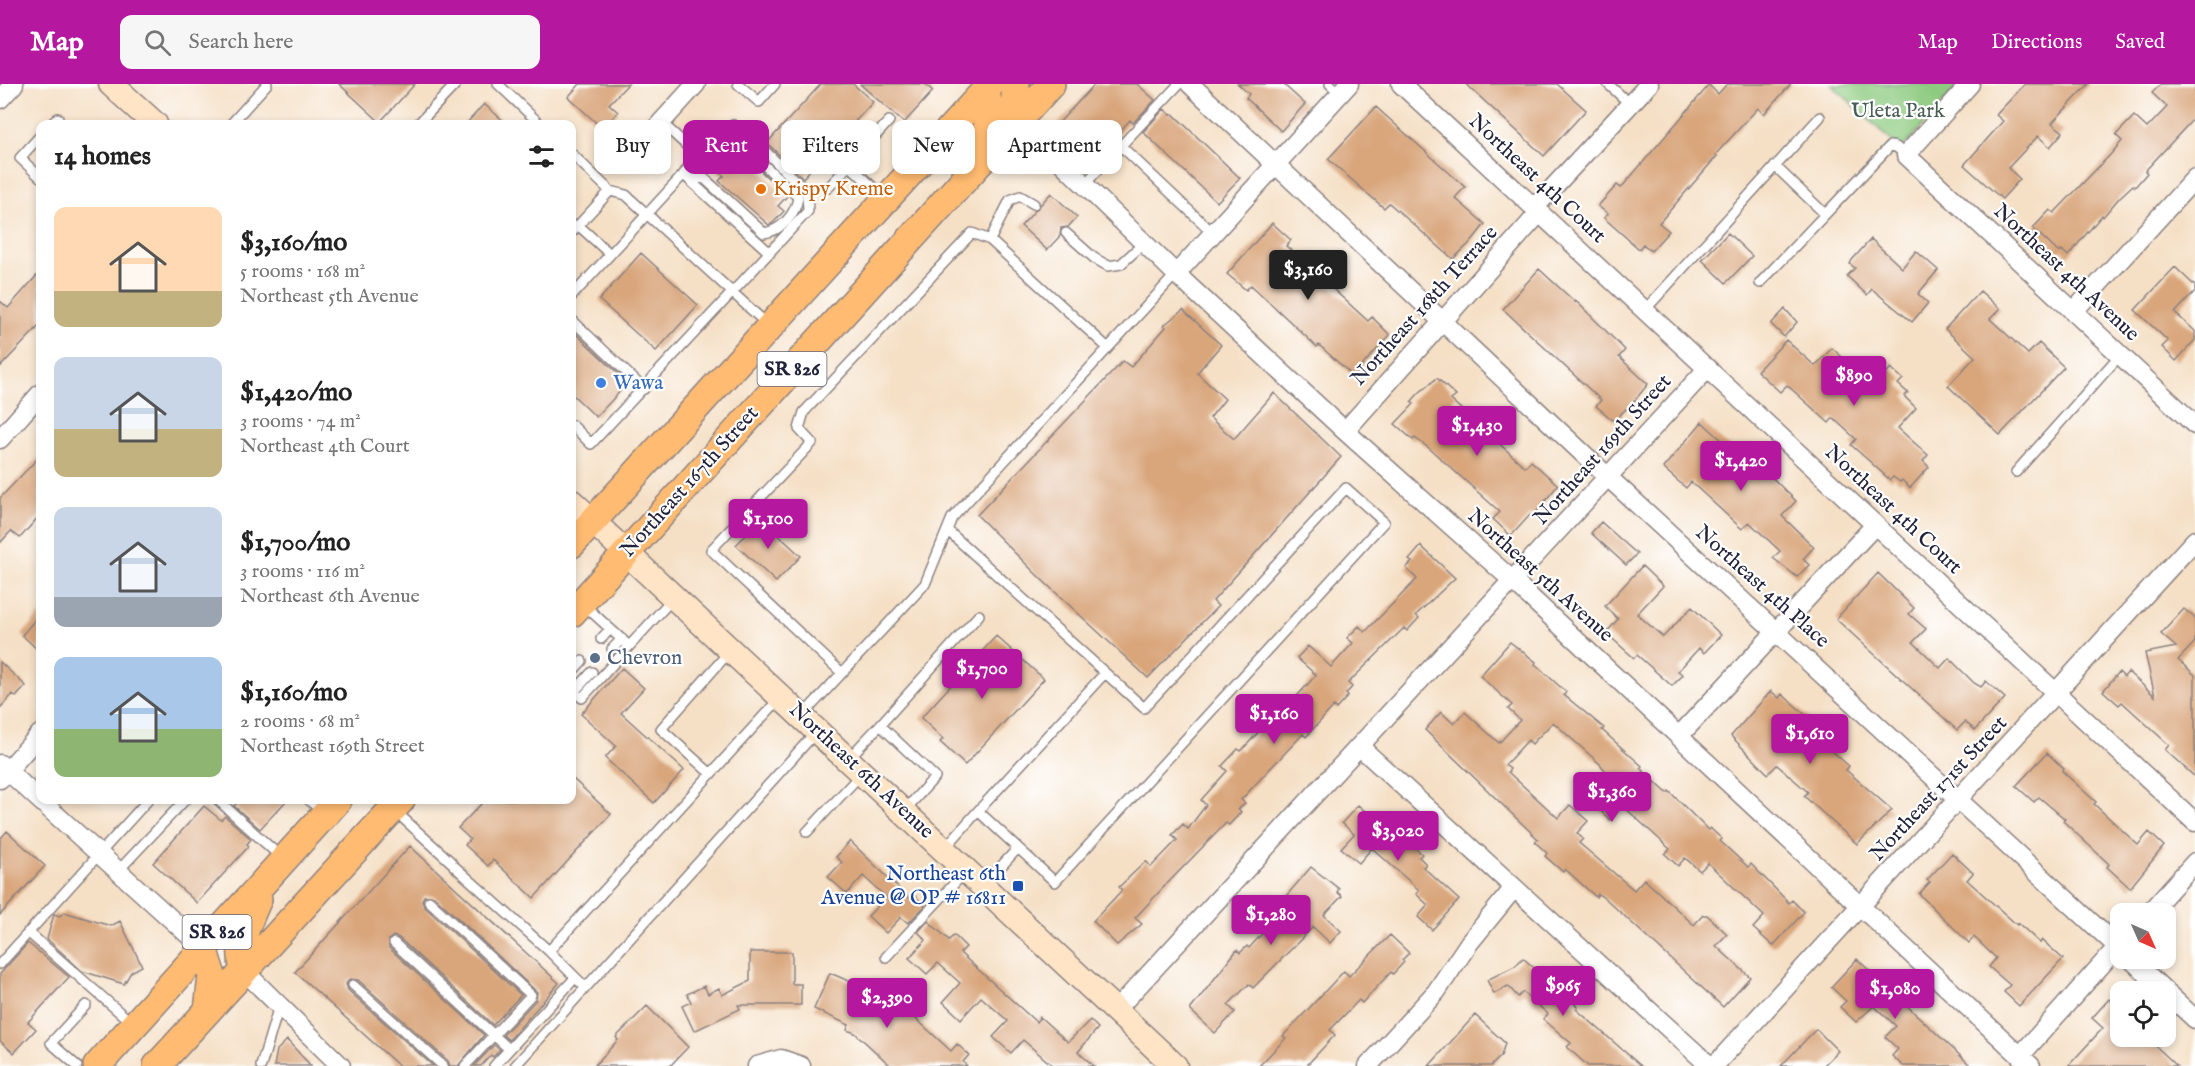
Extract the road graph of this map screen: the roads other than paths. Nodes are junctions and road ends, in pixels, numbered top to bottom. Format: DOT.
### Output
graph roads {
  1 [pos="14,84"];
  2 [pos="111,84"];
  3 [pos="267,84"];
  4 [pos="456,84"];
  5 [pos="498,84"];
  6 [pos="696,84"];
  7 [pos="738,84"];
  8 [pos="775,84"];
  9 [pos="1016,84"];
  10 [pos="1051,84"];
  11 [pos="1179,84"];
  12 [pos="1190,84"];
  13 [pos="1401,84"];
  14 [pos="1608,84"];
  15 [pos="1649,84"];
  16 [pos="1970,84"];
  17 [pos="984,86"];
  18 [pos="1340,87"];
  19 [pos="0,99"];
  20 [pos="1630,105"];
  21 [pos="1820,117"];
  22 [pos="151,120"];
  23 [pos="235,120"];
  24 [pos="422,120"];
  25 [pos="536,120"];
  26 [pos="663,120"];
  27 [pos="1018,120"];
  28 [pos="888,121"];
  29 [pos="880,130"];
  30 [pos="671,131"];
  31 [pos="36,140"];
  32 [pos="683,142"];
  33 [pos="1122,145"];
  34 [pos="1122,147"];
  35 [pos="987,154"];
  36 [pos="1906,154"];
  37 [pos="769,155"];
  38 [pos="576,158"];
  39 [pos="975,164"];
  40 [pos="1275,164"];
  41 [pos="1775,166"];
  42 [pos="975,167"];
  43 [pos="769,169"];
  44 [pos="36,173"];
  45 [pos="841,174"];
  46 [pos="859,174"];
  47 [pos="968,174"];
  48 [pos="1073,174"];
  49 [pos="1094,174"];
  50 [pos="683,175"];
  51 [pos="2195,178"];
  52 [pos="1084,185"];
  53 [pos="828,188"];
  54 [pos="610,191"];
  55 [pos="886,199"];
  56 [pos="1034,204"];
  57 [pos="1538,210"];
  58 [pos="648,214"];
  59 [pos="1825,214"];
  60 [pos="576,228"];
  61 [pos="576,230"];
  62 [pos="1066,233"];
  63 [pos="1213,233"];
  64 [pos="990,240"];
  65 [pos="1144,243"];
  66 [pos="770,253"];
  67 [pos="610,254"];
  68 [pos="1176,274"];
  69 [pos="1760,283"];
  70 [pos="576,292"];
  71 [pos="733,292"];
  72 [pos="1646,310"];
  73 [pos="2073,312"];
  74 [pos="1443,320"];
  75 [pos="576,324"];
  76 [pos="770,327"];
  77 [pos="1108,348"];
  78 [pos="2120,355"];
  79 [pos="1708,368"];
  80 [pos="644,388"];
  81 [pos="36,398"];
  82 [pos="2195,424"];
  83 [pos="576,428"];
  84 [pos="1345,431"];
  85 [pos="0,439"];
  86 [pos="2016,472"];
  87 [pos="1609,478"];
  88 [pos="576,506"];
  89 [pos="593,521"];
  90 [pos="1875,525"];
  91 [pos="947,530"];
  92 [pos="576,540"];
  93 [pos="2195,540"];
  94 [pos="628,552"];
  95 [pos="1513,581"];
  96 [pos="675,596"];
  97 [pos="576,608"];
  98 [pos="979,615"];
  99 [pos="610,628"];
  100 [pos="1777,631"];
  101 [pos="601,639"];
  102 [pos="626,642"];
  103 [pos="612,649"];
  104 [pos="732,650"];
  105 [pos="582,661"];
  106 [pos="576,668"];
  107 [pos="592,672"];
  108 [pos="842,673"];
  109 [pos="1105,673"];
  110 [pos="576,687"];
  111 [pos="576,693"];
  112 [pos="2057,694"];
  113 [pos="781,696"];
  114 [pos="810,723"];
  115 [pos="880,725"];
  116 [pos="1680,735"];
  117 [pos="36,738"];
  118 [pos="1360,747"];
  119 [pos="855,766"];
  120 [pos="2,771"];
  121 [pos="711,774"];
  122 [pos="36,800"];
  123 [pos="1959,800"];
  124 [pos="41,804"];
  125 [pos="144,804"];
  126 [pos="181,804"];
  127 [pos="221,804"];
  128 [pos="324,804"];
  129 [pos="397,804"];
  130 [pos="904,811"];
  131 [pos="978,812"];
  132 [pos="2195,822"];
  133 [pos="807,832"];
  134 [pos="1018,848"];
  135 [pos="944,849"];
  136 [pos="99,854"];
  137 [pos="2195,862"];
  138 [pos="276,868"];
  139 [pos="118,871"];
  140 [pos="975,878"];
  141 [pos="1513,889"];
  142 [pos="429,901"];
  143 [pos="2158,903"];
  144 [pos="1860,907"];
  145 [pos="28,932"];
  146 [pos="2110,938"];
  147 [pos="394,943"];
  148 [pos="203,948"];
  149 [pos="549,951"];
  150 [pos="886,957"];
  151 [pos="2110,963"];
  152 [pos="0,964"];
  153 [pos="2142,969"];
  154 [pos="244,971"];
  155 [pos="575,978"];
  156 [pos="2155,981"];
  157 [pos="353,985"];
  158 [pos="585,987"];
  159 [pos="2176,1001"];
  160 [pos="86,1005"];
  161 [pos="279,1006"];
  162 [pos="208,1010"];
  163 [pos="1115,1011"];
  164 [pos="2195,1019"];
  165 [pos="134,1025"];
  166 [pos="494,1035"];
  167 [pos="510,1049"];
  168 [pos="2025,1061"];
  169 [pos="77,1066"];
  170 [pos="97,1066"];
  171 [pos="157,1066"];
  172 [pos="261,1066"];
  173 [pos="341,1066"];
  174 [pos="443,1066"];
  175 [pos="465,1066"];
  176 [pos="494,1066"];
  177 [pos="515,1066"];
  178 [pos="756,1066"];
  179 [pos="801,1066"];
  180 [pos="1176,1066"];
  181 [pos="1368,1066"];
  182 [pos="1710,1066"];
  183 [pos="1714,1066"];
  1 -- 19 [label="street"];
  2 -- 22 [label="main road"];
  3 -- 23 [label="lane"];
  4 -- 24 [label="lane"];
  5 -- 25 [label="lane"];
  6 -- 26 [label="street"];
  7 -- 8 [label="lane"];
  9 -- 27 [label="main road"];
  10 -- 27 [label="main road, Northeast 167th Street / SR 826"];
  11 -- 33 [label="lane"];
  12 -- 40 [label="street, Northeast 4th Place"];
  13 -- 57 [label="street, Northeast 4th Court"];
  14 -- 20 [label="lane"];
  15 -- 20 [label="street, Northeast 168th Terrace"];
  16 -- 36 [label="street"];
  17 -- 39 [label="main road"];
  17 -- 55 [label="main road, SR 826"];
  18 -- 40 [label="street"];
  20 -- 57 [label="street, Northeast 168th Terrace"];
  21 -- 41 [label="lane"];
  28 -- 29 [label="lane"];
  30 -- 32 [label="lane"];
  31 -- 44 [label="lane"];
  34 -- 63 [label="lane"];
  35 -- 42 [label="main road, Northeast 167th Street / SR 826"];
  36 -- 59 [label="lane"];
  36 -- 73 [label="street, Northeast 4th Avenue"];
  37 -- 66 [label="lane"];
  38 -- 54 [label="lane"];
  40 -- 63 [label="street"];
  40 -- 74 [label="street, Northeast 4th Place"];
  41 -- 59 [label="lane"];
  41 -- 72 [label="lane"];
  43 -- 50 [label="lane"];
  45 -- 53 [label="lane"];
  46 -- 55 [label="lane"];
  47 -- 94 [label="main road, Northeast 167th Street / SR 826"];
  48 -- 52 [label="street, Northeast 5th Avenue"];
  49 -- 52 [label="lane"];
  50 -- 58 [label="lane"];
  50 -- 66 [label="lane"];
  51 -- 73 [label="street"];
  52 -- 65 [label="street, Northeast 5th Avenue"];
  54 -- 58 [label="lane"];
  54 -- 60 [label="lane"];
  55 -- 76 [label="main road, SR 826"];
  56 -- 64 [label="lane"];
  57 -- 72 [label="street, Northeast 4th Court"];
  57 -- 74 [label="street, Northeast 168th Terrace"];
  58 -- 67 [label="lane"];
  58 -- 71 [label="lane"];
  59 -- 69 [label="lane"];
  61 -- 67 [label="lane"];
  62 -- 65 [label="lane"];
  63 -- 68 [label="street"];
  64 -- 77 [label="lane"];
  64 -- 108 [label="lane"];
  65 -- 68 [label="street, Northeast 5th Avenue"];
  66 -- 71 [label="lane"];
  67 -- 70 [label="lane"];
  68 -- 77 [label="lane"];
  68 -- 84 [label="street, Northeast 5th Avenue"];
  71 -- 76 [label="lane"];
  71 -- 80 [label="lane"];
  72 -- 79 [label="street, Northeast 4th Court"];
  73 -- 78 [label="street, Northeast 4th Avenue"];
  74 -- 84 [label="street, Northeast 168th Terrace"];
  74 -- 87 [label="street, Northeast 4th Place"];
  75 -- 80 [label="lane"];
  76 -- 89 [label="main road, SR 826"];
  77 -- 91 [label="lane"];
  78 -- 82 [label="street, Northeast 4th Avenue"];
  78 -- 86 [label="lane"];
  79 -- 87 [label="street, Northeast 169th Street"];
  79 -- 90 [label="street, Northeast 4th Court"];
  80 -- 83 [label="lane"];
  81 -- 85 [label="street"];
  84 -- 95 [label="street, Northeast 5th Avenue"];
  87 -- 95 [label="street, Northeast 169th Street"];
  87 -- 100 [label="street, Northeast 4th Place"];
  88 -- 89 [label="main road, Northeast 6th Avenue"];
  89 -- 92 [label="main road, SR 826"];
  89 -- 94 [label="main road, Northeast 6th Avenue"];
  90 -- 100 [label="street"];
  90 -- 112 [label="street, Northeast 4th Court"];
  91 -- 108 [label="lane"];
  91 -- 109 [label="lane"];
  93 -- 112 [label="street, Northeast 171st Street"];
  94 -- 96 [label="main road, Northeast 6th Avenue"];
  94 -- 97 [label="main road, Northeast 167th Street / SR 826"];
  95 -- 116 [label="street, Northeast 5th Avenue"];
  95 -- 118 [label="street, Northeast 169th Street"];
  96 -- 102 [label="lane"];
  96 -- 104 [label="main road, Northeast 6th Avenue"];
  97 -- 99 [label="lane"];
  98 -- 115 [label="lane"];
  99 -- 101 [label="lane"];
  99 -- 102 [label="lane"];
  100 -- 116 [label="street"];
  100 -- 123 [label="street, Northeast 4th Place"];
  102 -- 103 [label="lane"];
  102 -- 111 [label="lane"];
  104 -- 113 [label="main road, Northeast 6th Avenue"];
  104 -- 121 [label="lane"];
  105 -- 106 [label="lane"];
  107 -- 110 [label="lane"];
  108 -- 114 [label="lane"];
  109 -- 131 [label="lane"];
  109 -- 134 [label="lane"];
  112 -- 123 [label="street, Northeast 171st Street"];
  112 -- 132 [label="street, Northeast 4th Court"];
  113 -- 114 [label="main road, Northeast 6th Avenue"];
  113 -- 121 [label="lane"];
  114 -- 119 [label="main road, Northeast 6th Avenue"];
  114 -- 158 [label="lane"];
  115 -- 119 [label="lane"];
  115 -- 130 [label="lane"];
  116 -- 144 [label="street, Northeast 5th Avenue"];
  117 -- 120 [label="street"];
  118 -- 141 [label="street"];
  118 -- 163 [label="street, Northeast 169th Street"];
  119 -- 130 [label="main road, Northeast 6th Avenue"];
  119 -- 133 [label="lane"];
  120 -- 122 [label="street"];
  121 -- 149 [label="lane"];
  123 -- 144 [label="street, Northeast 171st Street"];
  123 -- 146 [label="street, Northeast 4th Place"];
  124 -- 136 [label="street"];
  125 -- 136 [label="lane"];
  126 -- 139 [label="lane"];
  127 -- 138 [label="lane"];
  128 -- 138 [label="main road, SR 826"];
  129 -- 149 [label="lane"];
  129 -- 154 [label="main road, SR 826"];
  130 -- 135 [label="main road, Northeast 6th Avenue"];
  131 -- 134 [label="lane"];
  131 -- 135 [label="lane"];
  134 -- 140 [label="lane"];
  135 -- 140 [label="main road, Northeast 6th Avenue"];
  136 -- 139 [label="street"];
  136 -- 145 [label="lane"];
  137 -- 143 [label="street"];
  138 -- 148 [label="main road, SR 826"];
  138 -- 154 [label="main road"];
  139 -- 148 [label="street"];
  140 -- 150 [label="lane"];
  140 -- 163 [label="main road, Northeast 6th Avenue"];
  141 -- 181 [label="street"];
  141 -- 182 [label="street"];
  142 -- 166 [label="lane"];
  144 -- 168 [label="street, Northeast 5th Avenue"];
  144 -- 183 [label="street, Northeast 171st Street"];
  145 -- 152 [label="lane"];
  145 -- 165 [label="lane"];
  147 -- 166 [label="lane"];
  148 -- 162 [label="main road"];
  148 -- 165 [label="main road, SR 826"];
  149 -- 155 [label="lane"];
  151 -- 168 [label="street"];
  153 -- 156 [label="street, Northeast 4th Place"];
  154 -- 161 [label="street"];
  154 -- 162 [label="main road, SR 826"];
  155 -- 158 [label="lane"];
  155 -- 167 [label="lane"];
  157 -- 174 [label="lane"];
  158 -- 177 [label="lane"];
  159 -- 164 [label="street, Northeast 4th Place"];
  160 -- 169 [label="lane"];
  161 -- 172 [label="lane"];
  161 -- 173 [label="street"];
  162 -- 171 [label="main road, SR 826"];
  163 -- 180 [label="main road, Northeast 6th Avenue"];
  165 -- 170 [label="main road, SR 826"];
  166 -- 167 [label="lane"];
  166 -- 175 [label="lane"];
  167 -- 176 [label="lane"];
  178 -- 179 [label="street"];
}
